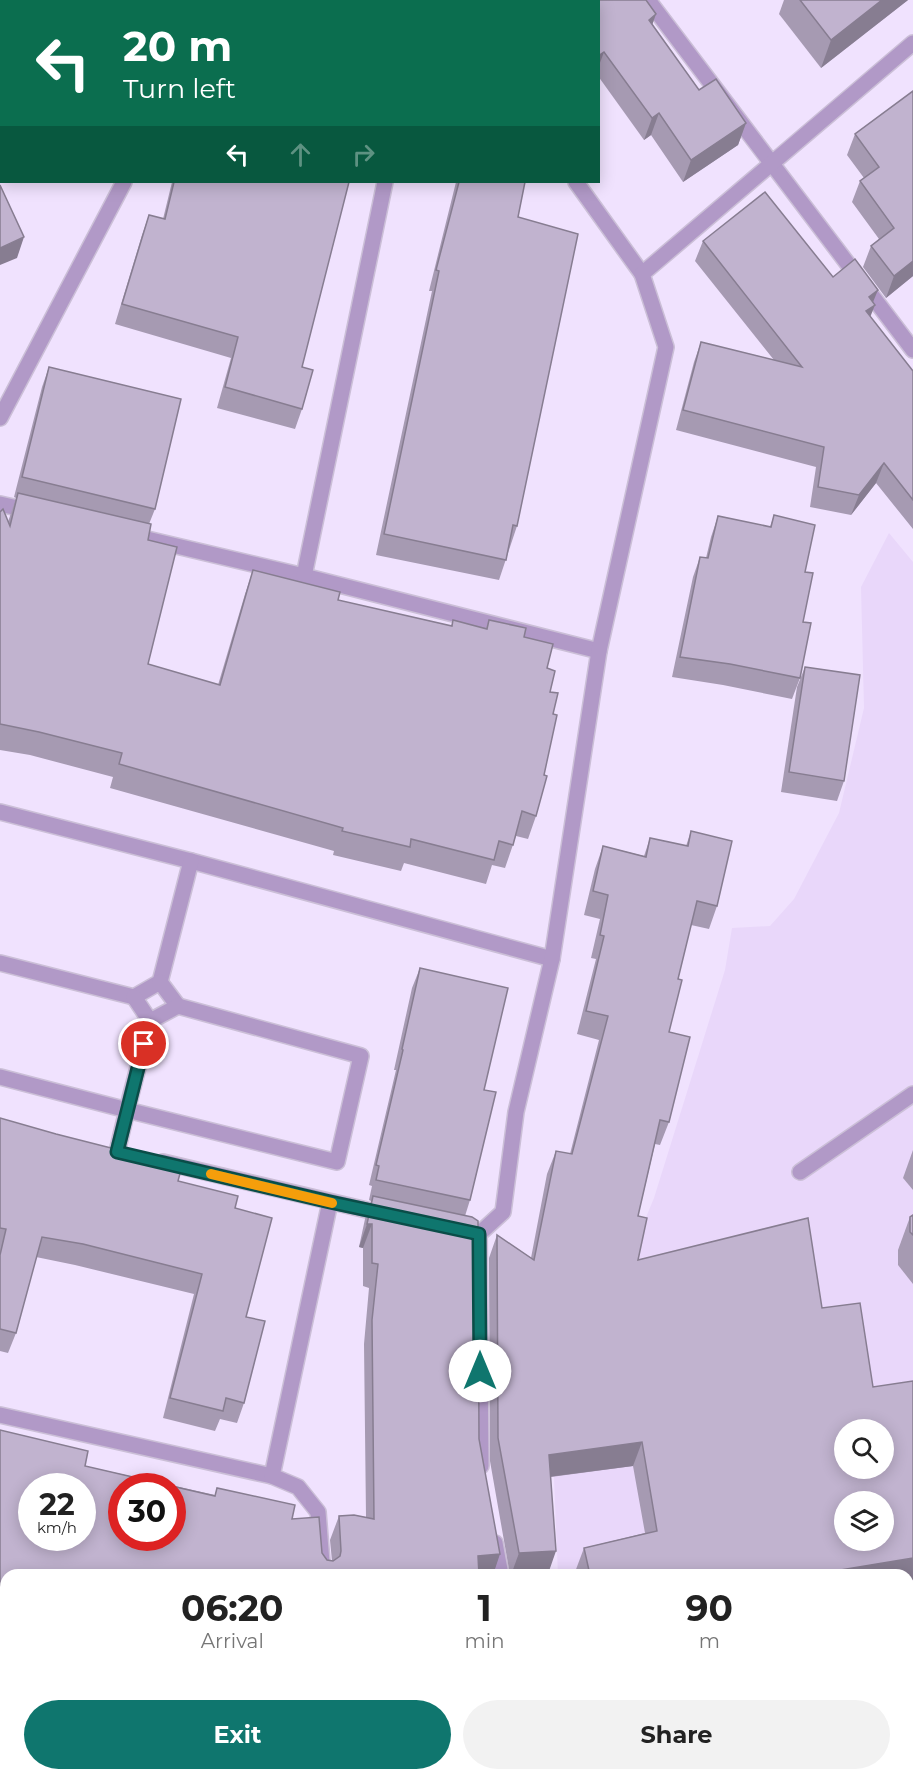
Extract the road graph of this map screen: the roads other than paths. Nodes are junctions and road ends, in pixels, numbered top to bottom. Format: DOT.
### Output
graph roads {
  1 [pos="648,0"];
  2 [pos="913,44"];
  3 [pos="771,164"];
  4 [pos="123,183"];
  5 [pos="385,183"];
  6 [pos="577,183"];
  7 [pos="642,274"];
  8 [pos="913,350"];
  9 [pos="0,418"];
  10 [pos="0,504"];
  11 [pos="45,515"];
  12 [pos="112,531"];
  13 [pos="304,576"];
  14 [pos="599,651"];
  15 [pos="0,812"];
  16 [pos="191,861"];
  17 [pos="552,959"];
  18 [pos="0,963"];
  19 [pos="160,981"];
  20 [pos="134,997"];
  21 [pos="178,1006"];
  22 [pos="150,1021"];
  23 [pos="0,1077"];
  24 [pos="913,1094"];
  25 [pos="127,1110"];
  26 [pos="117,1152"];
  27 [pos="151,1160"];
  28 [pos="800,1172"];
  29 [pos="330,1202"];
  30 [pos="399,1217"];
  31 [pos="444,1227"];
  32 [pos="479,1234"];
  33 [pos="0,1415"];
  34 [pos="272,1476"];
  35 [pos="484,1484"];
  36 [pos="492,1530"];
  37 [pos="323,1569"];
  38 [pos="500,1569"];
  1 -- 3 [label="street"];
  2 -- 3 [label="street"];
  3 -- 7 [label="street"];
  3 -- 8 [label="street"];
  4 -- 9 [label="street"];
  5 -- 13 [label="street"];
  6 -- 7 [label="street"];
  7 -- 14 [label="street"];
  10 -- 11 [label="street"];
  12 -- 13 [label="street"];
  13 -- 14 [label="street"];
  14 -- 17 [label="street"];
  15 -- 16 [label="street"];
  16 -- 17 [label="street"];
  16 -- 19 [label="street"];
  17 -- 32 [label="street"];
  18 -- 20 [label="street"];
  19 -- 20 [label="street"];
  19 -- 21 [label="street"];
  20 -- 22 [label="street"];
  21 -- 22 [label="street"];
  21 -- 25 [label="street"];
  22 -- 25 [label="street"];
  23 -- 25 [label="street"];
  24 -- 28 [label="street"];
  25 -- 26 [label="street"];
  27 -- 29 [label="street"];
  29 -- 30 [label="street"];
  29 -- 34 [label="street"];
  31 -- 32 [label="street"];
  32 -- 35 [label="street"];
  33 -- 34 [label="street"];
  34 -- 37 [label="street"];
  36 -- 38 [label="street"];
}
